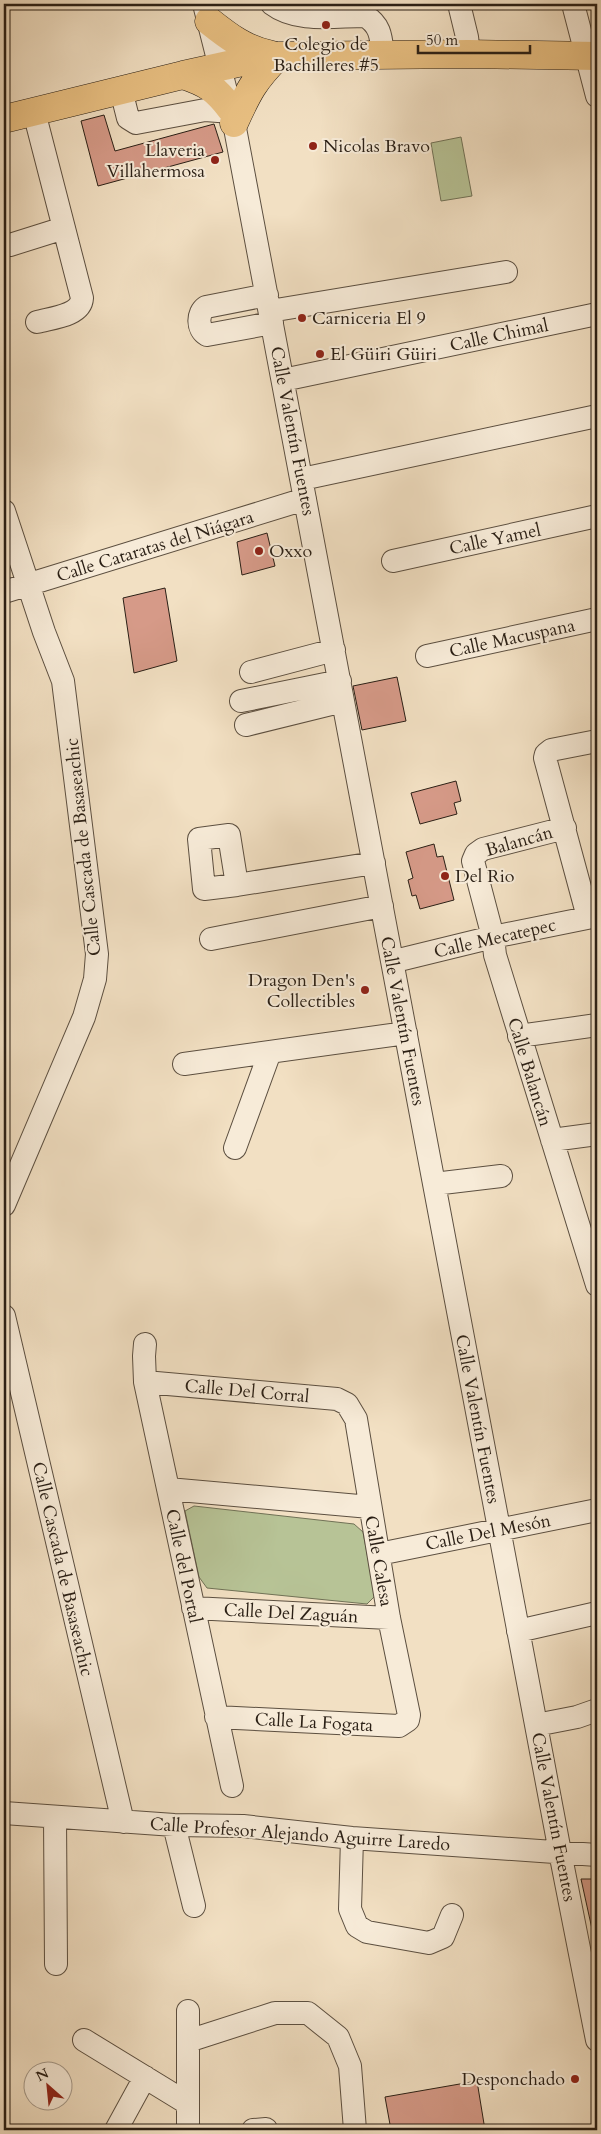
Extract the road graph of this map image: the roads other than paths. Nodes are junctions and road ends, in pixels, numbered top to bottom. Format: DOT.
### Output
graph roads {
  1 [pos="272,4"];
  2 [pos="459,4"];
  3 [pos="573,4"];
  4 [pos="206,12"];
  5 [pos="469,54"];
  6 [pos="383,55"];
  7 [pos="278,56"];
  8 [pos="592,56"];
  9 [pos="220,66"];
  10 [pos="183,75"];
  11 [pos="121,90"];
  12 [pos="597,96"];
  13 [pos="34,112"];
  14 [pos="232,115"];
  15 [pos="4,120"];
  16 [pos="64,228"];
  17 [pos="10,245"];
  18 [pos="506,272"];
  19 [pos="270,310"];
  20 [pos="597,314"];
  21 [pos="37,322"];
  22 [pos="283,380"];
  23 [pos="597,416"];
  24 [pos="303,489"];
  25 [pos="4,511"];
  26 [pos="597,516"];
  27 [pos="394,561"];
  28 [pos="28,586"];
  29 [pos="4,592"];
  30 [pos="597,620"];
  31 [pos="334,650"];
  32 [pos="427,656"];
  33 [pos="251,672"];
  34 [pos="342,691"];
  35 [pos="241,702"];
  36 [pos="246,725"];
  37 [pos="597,741"];
  38 [pos="565,828"];
  39 [pos="474,856"];
  40 [pos="374,863"];
  41 [pos="237,885"];
  42 [pos="382,906"];
  43 [pos="593,916"];
  44 [pos="493,937"];
  45 [pos="211,938"];
  46 [pos="392,959"];
  47 [pos="597,1025"];
  48 [pos="406,1033"];
  49 [pos="519,1036"];
  50 [pos="270,1052"];
  51 [pos="184,1064"];
  52 [pos="597,1134"];
  53 [pos="552,1140"];
  54 [pos="235,1148"];
  55 [pos="501,1176"];
  56 [pos="434,1184"];
  57 [pos="4,1205"];
  58 [pos="592,1253"];
  59 [pos="597,1286"];
  60 [pos="4,1316"];
  61 [pos="145,1344"];
  62 [pos="145,1382"];
  63 [pos="347,1404"];
  64 [pos="168,1489"];
  65 [pos="370,1508"];
  66 [pos="597,1510"];
  67 [pos="499,1530"];
  68 [pos="379,1554"];
  69 [pos="193,1608"];
  70 [pos="597,1613"];
  71 [pos="389,1618"];
  72 [pos="518,1631"];
  73 [pos="597,1710"];
  74 [pos="216,1717"];
  75 [pos="408,1720"];
  76 [pos="536,1725"];
  77 [pos="232,1786"];
  78 [pos="4,1813"];
  79 [pos="55,1817"];
  80 [pos="123,1822"];
  81 [pos="174,1824"];
  82 [pos="352,1838"];
  83 [pos="560,1852"];
  84 [pos="597,1854"];
  85 [pos="194,1906"];
  86 [pos="452,1915"];
  87 [pos="56,1964"];
  88 [pos="591,1977"];
  89 [pos="188,2011"];
  90 [pos="84,2040"];
  91 [pos="597,2040"];
  92 [pos="188,2041"];
  93 [pos="145,2077"];
  94 [pos="187,2103"];
  95 [pos="116,2130"];
  96 [pos="188,2130"];
  97 [pos="355,2130"];
  1 -- 6 [label="street"];
  2 -- 5 [label="street"];
  3 -- 8 [label="street"];
  4 -- 7 [label="main road"];
  4 -- 9 [label="street, Calle Valentín Fuentes"];
  5 -- 6 [label="main road"];
  5 -- 8 [label="main road"];
  6 -- 7 [label="main road"];
  7 -- 9 [label="main road"];
  7 -- 14 [label="main road"];
  8 -- 12 [label="street"];
  9 -- 10 [label="main road"];
  9 -- 14 [label="street, Calle Valentín Fuentes"];
  10 -- 11 [label="main road"];
  10 -- 14 [label="main road"];
  11 -- 13 [label="main road"];
  11 -- 14 [label="street"];
  13 -- 15 [label="main road"];
  13 -- 16 [label="street"];
  14 -- 19 [label="street, Calle Valentín Fuentes"];
  16 -- 17 [label="street"];
  16 -- 21 [label="street"];
  18 -- 19 [label="street"];
  19 -- 22 [label="street, Calle Valentín Fuentes"];
  20 -- 22 [label="street, Calle Chimal"];
  22 -- 24 [label="street, Calle Valentín Fuentes"];
  23 -- 24 [label="street, Calle Cataratas del Niágara"];
  24 -- 28 [label="street, Calle Cataratas del Niágara"];
  24 -- 31 [label="street, Calle Valentín Fuentes"];
  25 -- 28 [label="street, Calle Cascada de Basaseachic"];
  26 -- 27 [label="street, Calle Yamel"];
  28 -- 29 [label="street, Calle Cataratas del Niágara"];
  28 -- 57 [label="street, Calle Cascada de Basaseachic"];
  30 -- 32 [label="street, Calle Macuspana"];
  31 -- 33 [label="street"];
  31 -- 34 [label="street, Calle Valentín Fuentes"];
  34 -- 35 [label="street"];
  34 -- 36 [label="street"];
  34 -- 40 [label="street, Calle Valentín Fuentes"];
  37 -- 38 [label="street"];
  38 -- 39 [label="street, Balancán"];
  38 -- 43 [label="street"];
  39 -- 44 [label="street, Calle Balancán"];
  40 -- 41 [label="street"];
  40 -- 42 [label="street, Calle Valentín Fuentes"];
  42 -- 45 [label="street"];
  42 -- 46 [label="street, Calle Valentín Fuentes"];
  43 -- 44 [label="street, Calle Mecatepec"];
  44 -- 46 [label="street, Calle Mecatepec"];
  44 -- 49 [label="street, Calle Balancán"];
  46 -- 48 [label="street, Calle Valentín Fuentes"];
  47 -- 49 [label="street"];
  48 -- 50 [label="street"];
  48 -- 56 [label="street, Calle Valentín Fuentes"];
  49 -- 53 [label="street, Calle Balancán"];
  50 -- 51 [label="street"];
  50 -- 54 [label="street"];
  52 -- 53 [label="street"];
  53 -- 58 [label="street, Calle Balancán"];
  55 -- 56 [label="street"];
  56 -- 67 [label="street, Calle Valentín Fuentes"];
  58 -- 59 [label="street, Calle Balancán"];
  60 -- 80 [label="street, Calle Cascada de Basaseachic"];
  61 -- 62 [label="street, Calle del Portal"];
  62 -- 63 [label="street, Calle Del Corral"];
  62 -- 64 [label="street, Calle del Portal"];
  63 -- 65 [label="street, Calle Calesa"];
  64 -- 65 [label="street"];
  64 -- 69 [label="street, Calle del Portal"];
  65 -- 68 [label="street, Calle Calesa"];
  66 -- 67 [label="street, Calle Del Mesón"];
  67 -- 68 [label="street, Calle Del Mesón"];
  67 -- 72 [label="street, Calle Valentín Fuentes"];
  68 -- 71 [label="street, Calle Calesa"];
  69 -- 71 [label="street, Calle Del Zaguán"];
  69 -- 74 [label="street, Calle del Portal"];
  70 -- 72 [label="street"];
  71 -- 75 [label="street, Calle Calesa"];
  72 -- 76 [label="street, Calle Valentín Fuentes"];
  73 -- 76 [label="street"];
  74 -- 75 [label="street, Calle La Fogata"];
  74 -- 77 [label="street, Calle del Portal"];
  76 -- 83 [label="street, Calle Valentín Fuentes"];
  78 -- 79 [label="street, Calle Profesor Alejando Aguirre Laredo"];
  79 -- 80 [label="street, Calle Profesor Alejando Aguirre Laredo"];
  79 -- 87 [label="street"];
  80 -- 81 [label="street, Calle Profesor Alejando Aguirre Laredo"];
  81 -- 82 [label="street, Calle Profesor Alejando Aguirre Laredo"];
  81 -- 85 [label="street"];
  82 -- 83 [label="street, Calle Profesor Alejando Aguirre Laredo"];
  82 -- 86 [label="street"];
  83 -- 84 [label="street, Calle Profesor Alejando Aguirre Laredo"];
  83 -- 88 [label="street, Calle Valentín Fuentes"];
  88 -- 91 [label="street, Calle Valentín Fuentes"];
  89 -- 92 [label="street"];
  90 -- 93 [label="street"];
  92 -- 94 [label="street"];
  92 -- 97 [label="street"];
  93 -- 94 [label="street"];
  93 -- 95 [label="street"];
  94 -- 96 [label="street"];
}
